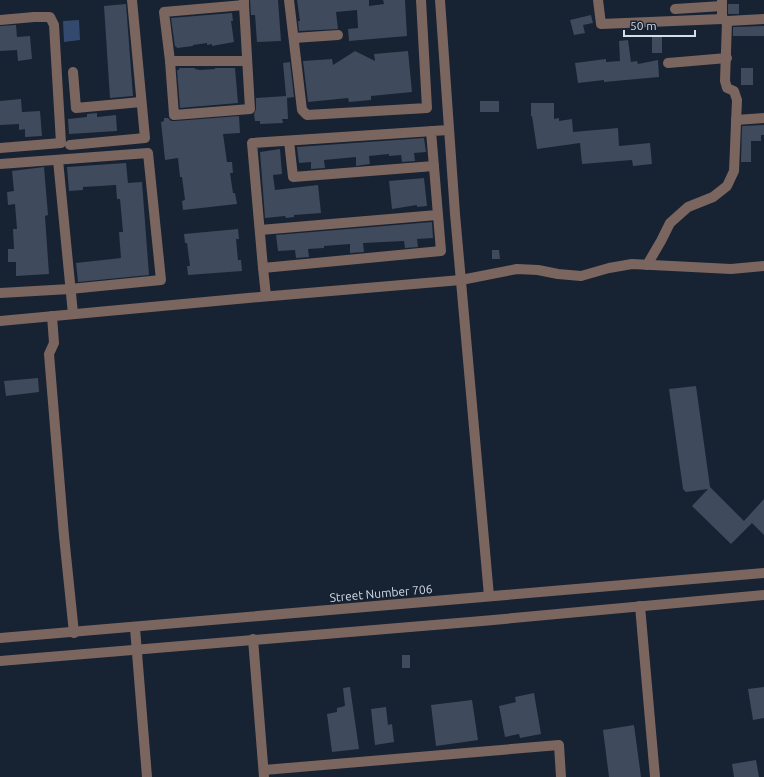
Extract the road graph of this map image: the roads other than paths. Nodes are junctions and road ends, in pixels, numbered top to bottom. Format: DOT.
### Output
graph roads {
  1 [pos="132,0"];
  2 [pos="289,0"];
  3 [pos="421,0"];
  4 [pos="440,0"];
  5 [pos="598,0"];
  6 [pos="244,3"];
  7 [pos="722,3"];
  8 [pos="674,9"];
  9 [pos="764,19"];
  10 [pos="0,20"];
  11 [pos="725,20"];
  12 [pos="338,35"];
  13 [pos="294,38"];
  14 [pos="727,58"];
  15 [pos="170,61"];
  16 [pos="247,61"];
  17 [pos="668,63"];
  18 [pos="73,72"];
  19 [pos="141,102"];
  20 [pos="764,118"];
  21 [pos="736,120"];
  22 [pos="448,130"];
  23 [pos="431,131"];
  24 [pos="289,141"];
  25 [pos="70,146"];
  26 [pos="0,148"];
  27 [pos="58,160"];
  28 [pos="0,164"];
  29 [pos="434,166"];
  30 [pos="437,215"];
  31 [pos="260,230"];
  32 [pos="647,265"];
  33 [pos="764,266"];
  34 [pos="263,268"];
  35 [pos="461,280"];
  36 [pos="70,289"];
  37 [pos="0,293"];
  38 [pos="266,296"];
  39 [pos="73,314"];
  40 [pos="52,316"];
  41 [pos="0,321"];
  42 [pos="764,574"];
  43 [pos="764,595"];
  44 [pos="489,596"];
  45 [pos="640,606"];
  46 [pos="135,628"];
  47 [pos="74,633"];
  48 [pos="0,638"];
  49 [pos="253,639"];
  50 [pos="138,648"];
  51 [pos="0,661"];
  52 [pos="264,774"];
  53 [pos="147,777"];
  54 [pos="561,777"];
  55 [pos="655,777"];
  1 -- 19 [label="street"];
  2 -- 13 [label="street"];
  3 -- 13 [label="street"];
  4 -- 22 [label="street"];
  5 -- 11 [label="street"];
  6 -- 15 [label="street"];
  6 -- 16 [label="street"];
  7 -- 8 [label="street"];
  7 -- 11 [label="street"];
  9 -- 11 [label="street"];
  10 -- 26 [label="street"];
  11 -- 14 [label="street"];
  12 -- 13 [label="street"];
  14 -- 17 [label="street"];
  14 -- 21 [label="street"];
  15 -- 16 [label="street"];
  15 -- 16 [label="street"];
  18 -- 19 [label="street"];
  19 -- 25 [label="street"];
  20 -- 21 [label="street"];
  21 -- 32 [label="street"];
  22 -- 23 [label="street"];
  22 -- 35 [label="street"];
  23 -- 24 [label="street"];
  23 -- 29 [label="street"];
  24 -- 29 [label="street"];
  24 -- 31 [label="street"];
  27 -- 28 [label="street"];
  27 -- 36 [label="street"];
  27 -- 36 [label="street"];
  29 -- 30 [label="street"];
  30 -- 31 [label="street"];
  30 -- 34 [label="street"];
  31 -- 34 [label="street"];
  32 -- 33 [label="street"];
  32 -- 35 [label="street"];
  34 -- 38 [label="street"];
  35 -- 38 [label="street"];
  35 -- 44 [label="street"];
  36 -- 37 [label="street"];
  36 -- 39 [label="street"];
  38 -- 39 [label="street"];
  39 -- 40 [label="street"];
  40 -- 41 [label="street"];
  40 -- 47 [label="street"];
  42 -- 44 [label="street, Street Number 706"];
  43 -- 45 [label="street"];
  44 -- 46 [label="street, Street Number 706"];
  45 -- 49 [label="street"];
  45 -- 55 [label="street"];
  46 -- 47 [label="street, Street Number 706"];
  46 -- 50 [label="street"];
  47 -- 48 [label="street, Street Number 706"];
  49 -- 50 [label="street"];
  49 -- 52 [label="street"];
  50 -- 51 [label="street"];
  50 -- 53 [label="street"];
  52 -- 54 [label="street"];
}
